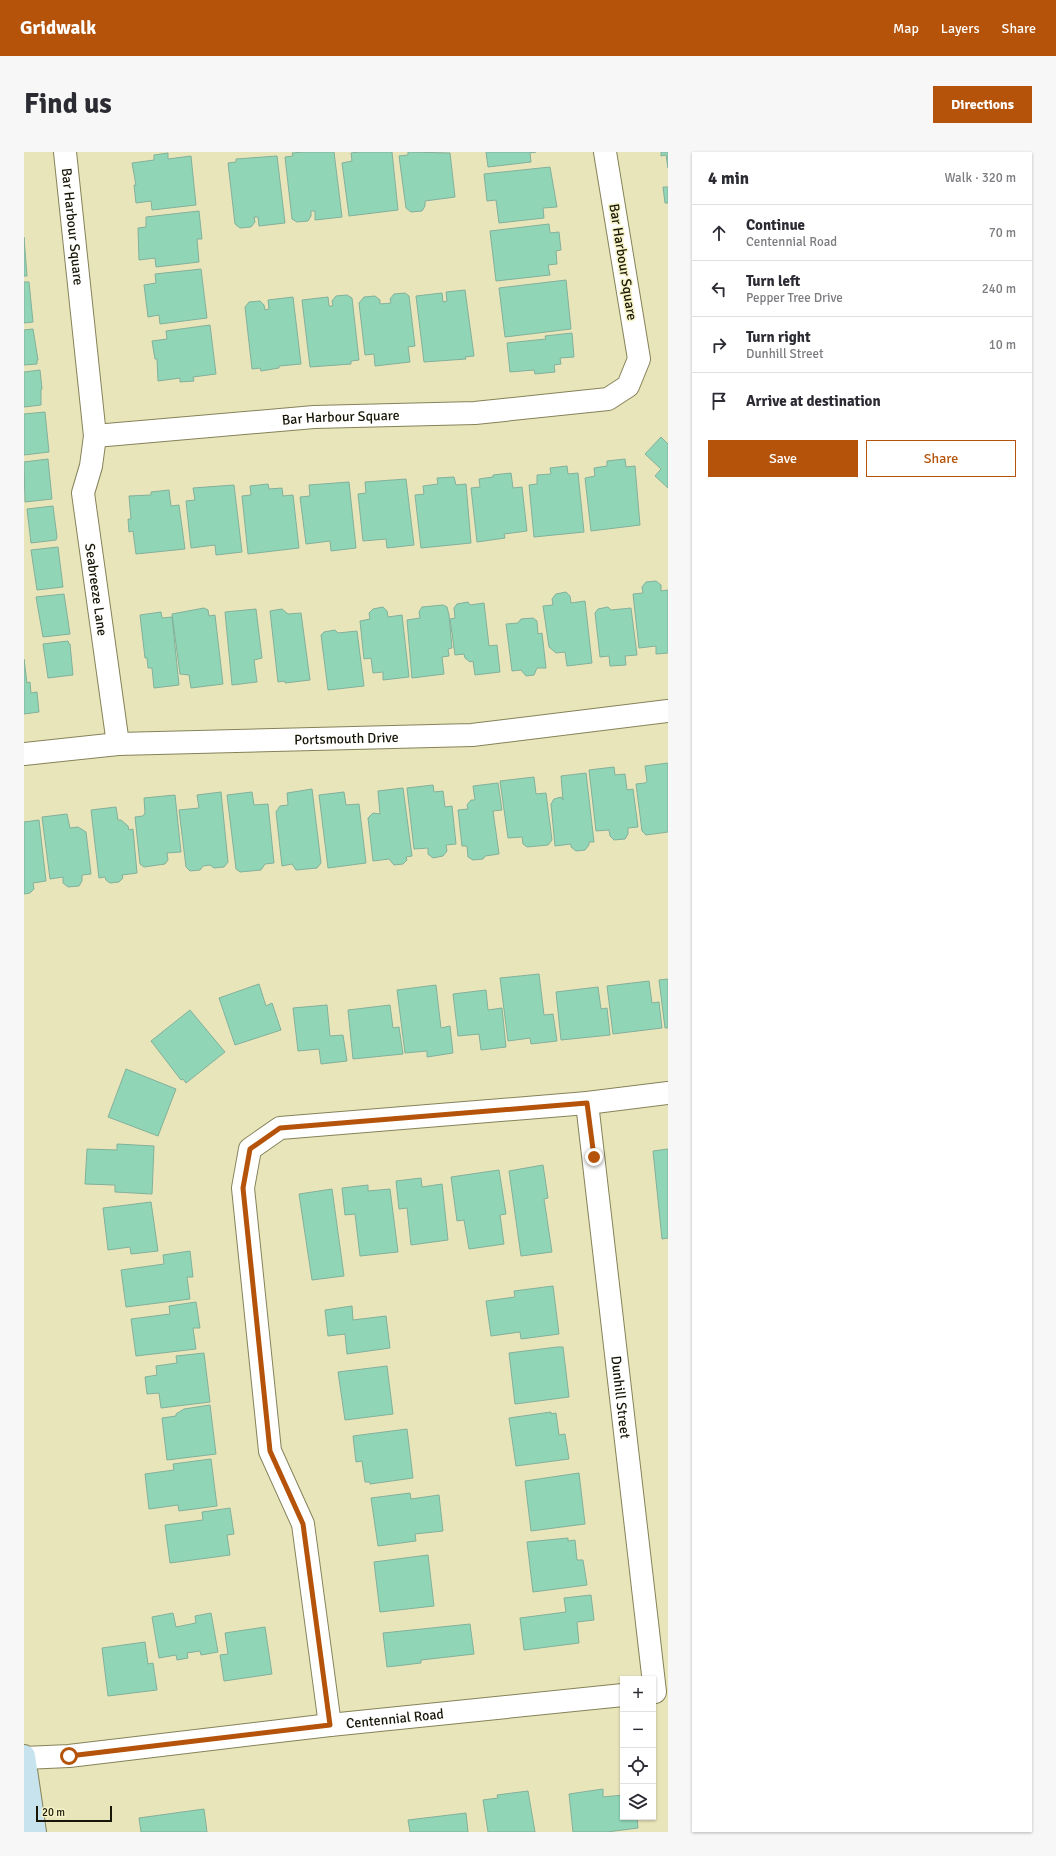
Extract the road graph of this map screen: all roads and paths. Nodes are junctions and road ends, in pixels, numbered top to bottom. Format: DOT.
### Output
graph roads {
  1 [pos="65,152"];
  2 [pos="605,152"];
  3 [pos="95,436"];
  4 [pos="668,711"];
  5 [pos="118,744"];
  6 [pos="24,754"];
  7 [pos="668,1093"];
  8 [pos="587,1103"];
  9 [pos="659,1691"];
  10 [pos="620,1695"];
  11 [pos="330,1725"];
  12 [pos="24,1757"];
  13 [pos="36,1832"];
  1 -- 3 [label="street, Bar Harbour Square"];
  2 -- 3 [label="street, Bar Harbour Square"];
  3 -- 5 [label="street, Seabreeze Lane"];
  4 -- 5 [label="street, Portsmouth Drive"];
  5 -- 6 [label="street, Portsmouth Drive"];
  7 -- 8 [label="street"];
  8 -- 9 [label="street, Dunhill Street"];
  8 -- 11 [label="street"];
  10 -- 11 [label="street, Centennial Road"];
  11 -- 12 [label="street, Centennial Road"];
  12 -- 13 [label="main road"];
}
